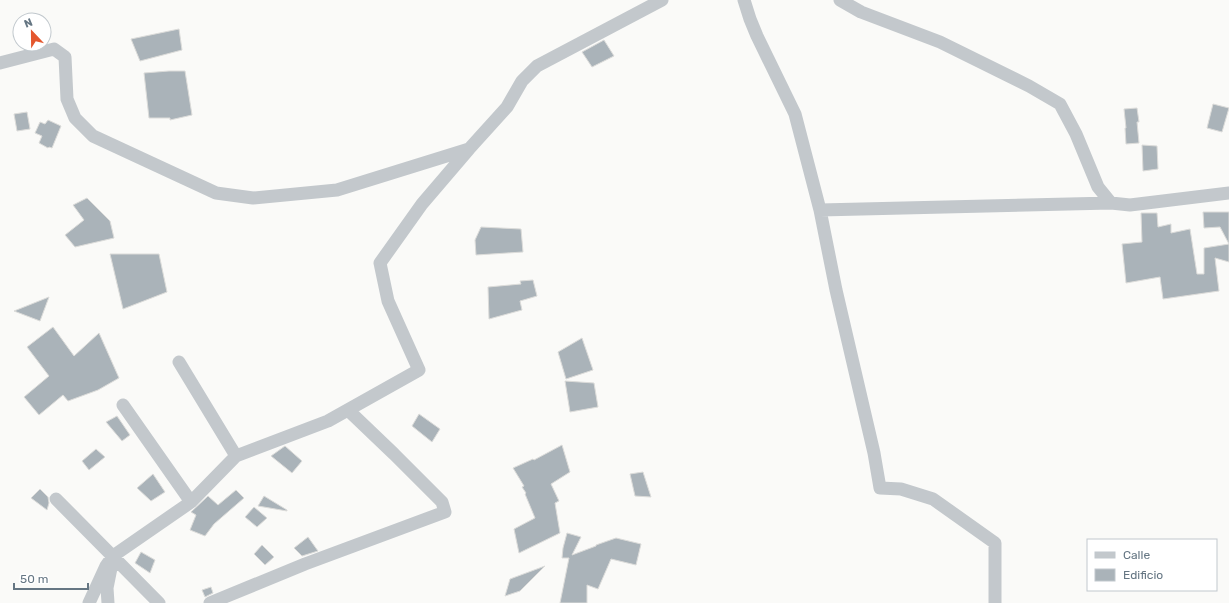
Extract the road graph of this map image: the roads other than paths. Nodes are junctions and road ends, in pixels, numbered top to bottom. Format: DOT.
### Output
graph roads {
  1 [pos="662,0"];
  2 [pos="744,0"];
  3 [pos="840,0"];
  4 [pos="0,63"];
  5 [pos="468,149"];
  6 [pos="1229,193"];
  7 [pos="1111,203"];
  8 [pos="820,210"];
  9 [pos="179,362"];
  10 [pos="123,405"];
  11 [pos="348,410"];
  12 [pos="236,456"];
  13 [pos="56,499"];
  14 [pos="191,502"];
  15 [pos="113,556"];
  16 [pos="89,603"];
  17 [pos="108,603"];
  18 [pos="159,603"];
  19 [pos="210,603"];
  20 [pos="995,603"];
  1 -- 5 [label="street"];
  2 -- 8 [label="street"];
  3 -- 7 [label="street"];
  4 -- 5 [label="street"];
  5 -- 11 [label="street"];
  6 -- 7 [label="street"];
  7 -- 8 [label="street"];
  8 -- 20 [label="street"];
  9 -- 12 [label="street"];
  10 -- 14 [label="street"];
  11 -- 12 [label="street"];
  11 -- 19 [label="street"];
  12 -- 14 [label="street"];
  13 -- 15 [label="street"];
  14 -- 15 [label="street"];
  15 -- 16 [label="street"];
  15 -- 17 [label="street"];
  15 -- 18 [label="street"];
}
